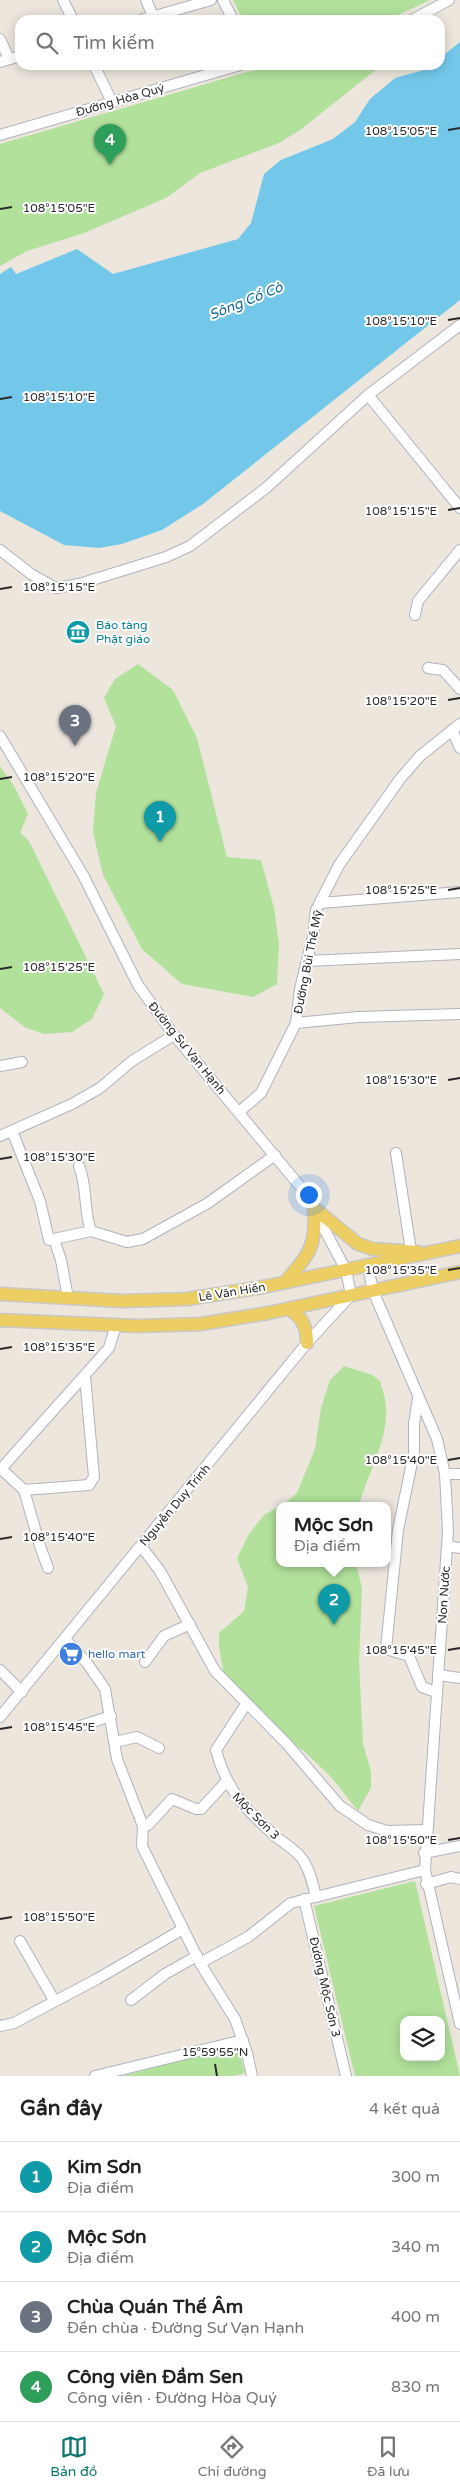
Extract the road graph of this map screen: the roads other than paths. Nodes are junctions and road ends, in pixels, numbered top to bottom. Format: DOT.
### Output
graph roads {
  1 [pos="63,0"];
  2 [pos="146,0"];
  3 [pos="211,0"];
  4 [pos="223,0"];
  5 [pos="449,0"];
  6 [pos="70,15"];
  7 [pos="153,15"];
  8 [pos="157,15"];
  9 [pos="230,15"];
  10 [pos="421,15"];
  11 [pos="0,39"];
  12 [pos="5,60"];
  13 [pos="96,70"];
  14 [pos="223,70"];
  15 [pos="112,102"];
  16 [pos="0,135"];
  17 [pos="460,325"];
  18 [pos="368,396"];
  19 [pos="460,508"];
  20 [pos="0,550"];
  21 [pos="460,550"];
  22 [pos="415,615"];
  23 [pos="428,668"];
  24 [pos="460,689"];
  25 [pos="456,727"];
  26 [pos="0,736"];
  27 [pos="460,748"];
  28 [pos="460,892"];
  29 [pos="320,903"];
  30 [pos="460,954"];
  31 [pos="307,961"];
  32 [pos="460,1014"];
  33 [pos="296,1023"];
  34 [pos="174,1036"];
  35 [pos="22,1062"];
  36 [pos="0,1066"];
  37 [pos="239,1112"];
  38 [pos="12,1132"];
  39 [pos="0,1136"];
  40 [pos="396,1153"];
  41 [pos="275,1155"];
  42 [pos="79,1166"];
  43 [pos="314,1208"];
  44 [pos="91,1231"];
  45 [pos="54,1239"];
  46 [pos="460,1246"];
  47 [pos="411,1251"];
  48 [pos="426,1253"];
  49 [pos="368,1266"];
  50 [pos="346,1270"];
  51 [pos="460,1272"];
  52 [pos="285,1282"];
  53 [pos="373,1291"];
  54 [pos="0,1294"];
  55 [pos="351,1295"];
  56 [pos="68,1298"];
  57 [pos="288,1309"];
  58 [pos="0,1320"];
  59 [pos="116,1325"];
  60 [pos="307,1343"];
  61 [pos="84,1376"];
  62 [pos="418,1398"];
  63 [pos="1,1468"];
  64 [pos="445,1474"];
  65 [pos="460,1474"];
  66 [pos="24,1490"];
  67 [pos="141,1546"];
  68 [pos="447,1546"];
  69 [pos="460,1548"];
  70 [pos="48,1568"];
  71 [pos="190,1624"];
  72 [pos="65,1639"];
  73 [pos="145,1662"];
  74 [pos="0,1670"];
  75 [pos="438,1675"];
  76 [pos="460,1678"];
  77 [pos="22,1692"];
  78 [pos="436,1692"];
  79 [pos="246,1704"];
  80 [pos="111,1716"];
  81 [pos="0,1717"];
  82 [pos="80,1726"];
  83 [pos="114,1742"];
  84 [pos="159,1748"];
  85 [pos="226,1782"];
  86 [pos="143,1826"];
  87 [pos="426,1830"];
  88 [pos="460,1846"];
  89 [pos="424,1853"];
  90 [pos="425,1870"];
  91 [pos="460,1879"];
  92 [pos="426,1884"];
  93 [pos="316,1897"];
  94 [pos="304,1899"];
  95 [pos="183,1929"];
  96 [pos="20,1941"];
  97 [pos="199,1959"];
  98 [pos="456,1990"];
  99 [pos="54,2000"];
  100 [pos="131,2000"];
  101 [pos="460,2024"];
  102 [pos="0,2026"];
  103 [pos="243,2040"];
  104 [pos="95,2076"];
  105 [pos="252,2076"];
  106 [pos="346,2076"];
  1 -- 6 [label="street"];
  2 -- 7 [label="street"];
  3 -- 8 [label="street"];
  4 -- 9 [label="street"];
  5 -- 10 [label="street"];
  11 -- 12 [label="street"];
  13 -- 15 [label="street"];
  14 -- 15 [label="street, Đường Hòa Quý"];
  15 -- 16 [label="street, Đường Hòa Quý"];
  17 -- 18 [label="street"];
  18 -- 19 [label="street"];
  18 -- 20 [label="street"];
  21 -- 22 [label="street"];
  23 -- 24 [label="street"];
  25 -- 27 [label="street"];
  25 -- 29 [label="street, Đường Bùi Thế Mỹ"];
  26 -- 34 [label="street, Đường Sư Vạn Hạnh"];
  28 -- 29 [label="street"];
  29 -- 31 [label="street, Đường Bùi Thế Mỹ"];
  30 -- 31 [label="street"];
  31 -- 33 [label="street, Đường Bùi Thế Mỹ"];
  32 -- 33 [label="street"];
  33 -- 37 [label="street, Đường Bùi Thế Mỹ"];
  34 -- 37 [label="street, Đường Sư Vạn Hạnh"];
  34 -- 38 [label="street"];
  35 -- 36 [label="street"];
  37 -- 41 [label="street, Đường Sư Vạn Hạnh"];
  38 -- 39 [label="street"];
  38 -- 45 [label="street"];
  40 -- 47 [label="street"];
  41 -- 43 [label="street, Đường Sư Vạn Hạnh"];
  41 -- 44 [label="street"];
  42 -- 44 [label="street"];
  43 -- 47 [label="main road"];
  43 -- 50 [label="street, Đường Sư Vạn Hạnh"];
  43 -- 52 [label="main road"];
  44 -- 45 [label="street"];
  45 -- 56 [label="street"];
  46 -- 48 [label="main road, Lê Văn Hiến"];
  47 -- 48 [label="main road"];
  48 -- 49 [label="main road, Lê Văn Hiến"];
  49 -- 50 [label="main road, Lê Văn Hiến"];
  49 -- 53 [label="street, Non Nước"];
  50 -- 52 [label="main road, Lê Văn Hiến"];
  50 -- 55 [label="street, Đường Sư Vạn Hạnh"];
  51 -- 53 [label="main road"];
  52 -- 56 [label="main road, Lê Văn Hiến"];
  53 -- 55 [label="main road"];
  53 -- 62 [label="street, Non Nước"];
  54 -- 56 [label="main road, Lê Văn Hiến"];
  55 -- 57 [label="main road"];
  55 -- 60 [label="street, Nguyễn Duy Trinh"];
  57 -- 59 [label="main road"];
  57 -- 60 [label="main road"];
  58 -- 59 [label="main road"];
  59 -- 61 [label="street"];
  60 -- 67 [label="street, Nguyễn Duy Trinh"];
  61 -- 63 [label="street"];
  61 -- 66 [label="street"];
  62 -- 64 [label="street, Non Nước"];
  62 -- 78 [label="street"];
  63 -- 66 [label="street"];
  64 -- 65 [label="street"];
  64 -- 68 [label="street, Non Nước"];
  66 -- 70 [label="street"];
  67 -- 71 [label="street"];
  67 -- 72 [label="street, Nguyễn Duy Trinh"];
  68 -- 69 [label="street"];
  68 -- 75 [label="street, Non Nước"];
  71 -- 73 [label="street"];
  71 -- 79 [label="street"];
  72 -- 77 [label="street, Nguyễn Duy Trinh"];
  72 -- 80 [label="street"];
  74 -- 77 [label="street"];
  75 -- 76 [label="street"];
  75 -- 78 [label="street, Non Nước"];
  77 -- 81 [label="street, Nguyễn Duy Trinh"];
  78 -- 87 [label="street, Non Nước"];
  79 -- 85 [label="street, Mộc Sơn 3"];
  79 -- 87 [label="street"];
  80 -- 82 [label="street"];
  80 -- 83 [label="street"];
  83 -- 84 [label="street"];
  83 -- 86 [label="street"];
  85 -- 86 [label="street"];
  85 -- 93 [label="street, Mộc Sơn 3"];
  86 -- 95 [label="street"];
  87 -- 89 [label="street, Non Nước"];
  88 -- 89 [label="street"];
  89 -- 90 [label="street, Non Nước"];
  90 -- 92 [label="street, Non Nước"];
  90 -- 93 [label="street"];
  91 -- 92 [label="street"];
  92 -- 98 [label="street, Non Nước"];
  93 -- 94 [label="street"];
  94 -- 97 [label="street"];
  94 -- 106 [label="street, Đường Mộc Sơn 3"];
  95 -- 97 [label="street"];
  95 -- 99 [label="street"];
  96 -- 99 [label="street"];
  97 -- 100 [label="street"];
  97 -- 103 [label="street"];
  98 -- 101 [label="street, Non Nước"];
  99 -- 102 [label="street"];
  103 -- 104 [label="street"];
  103 -- 105 [label="street"];
}
